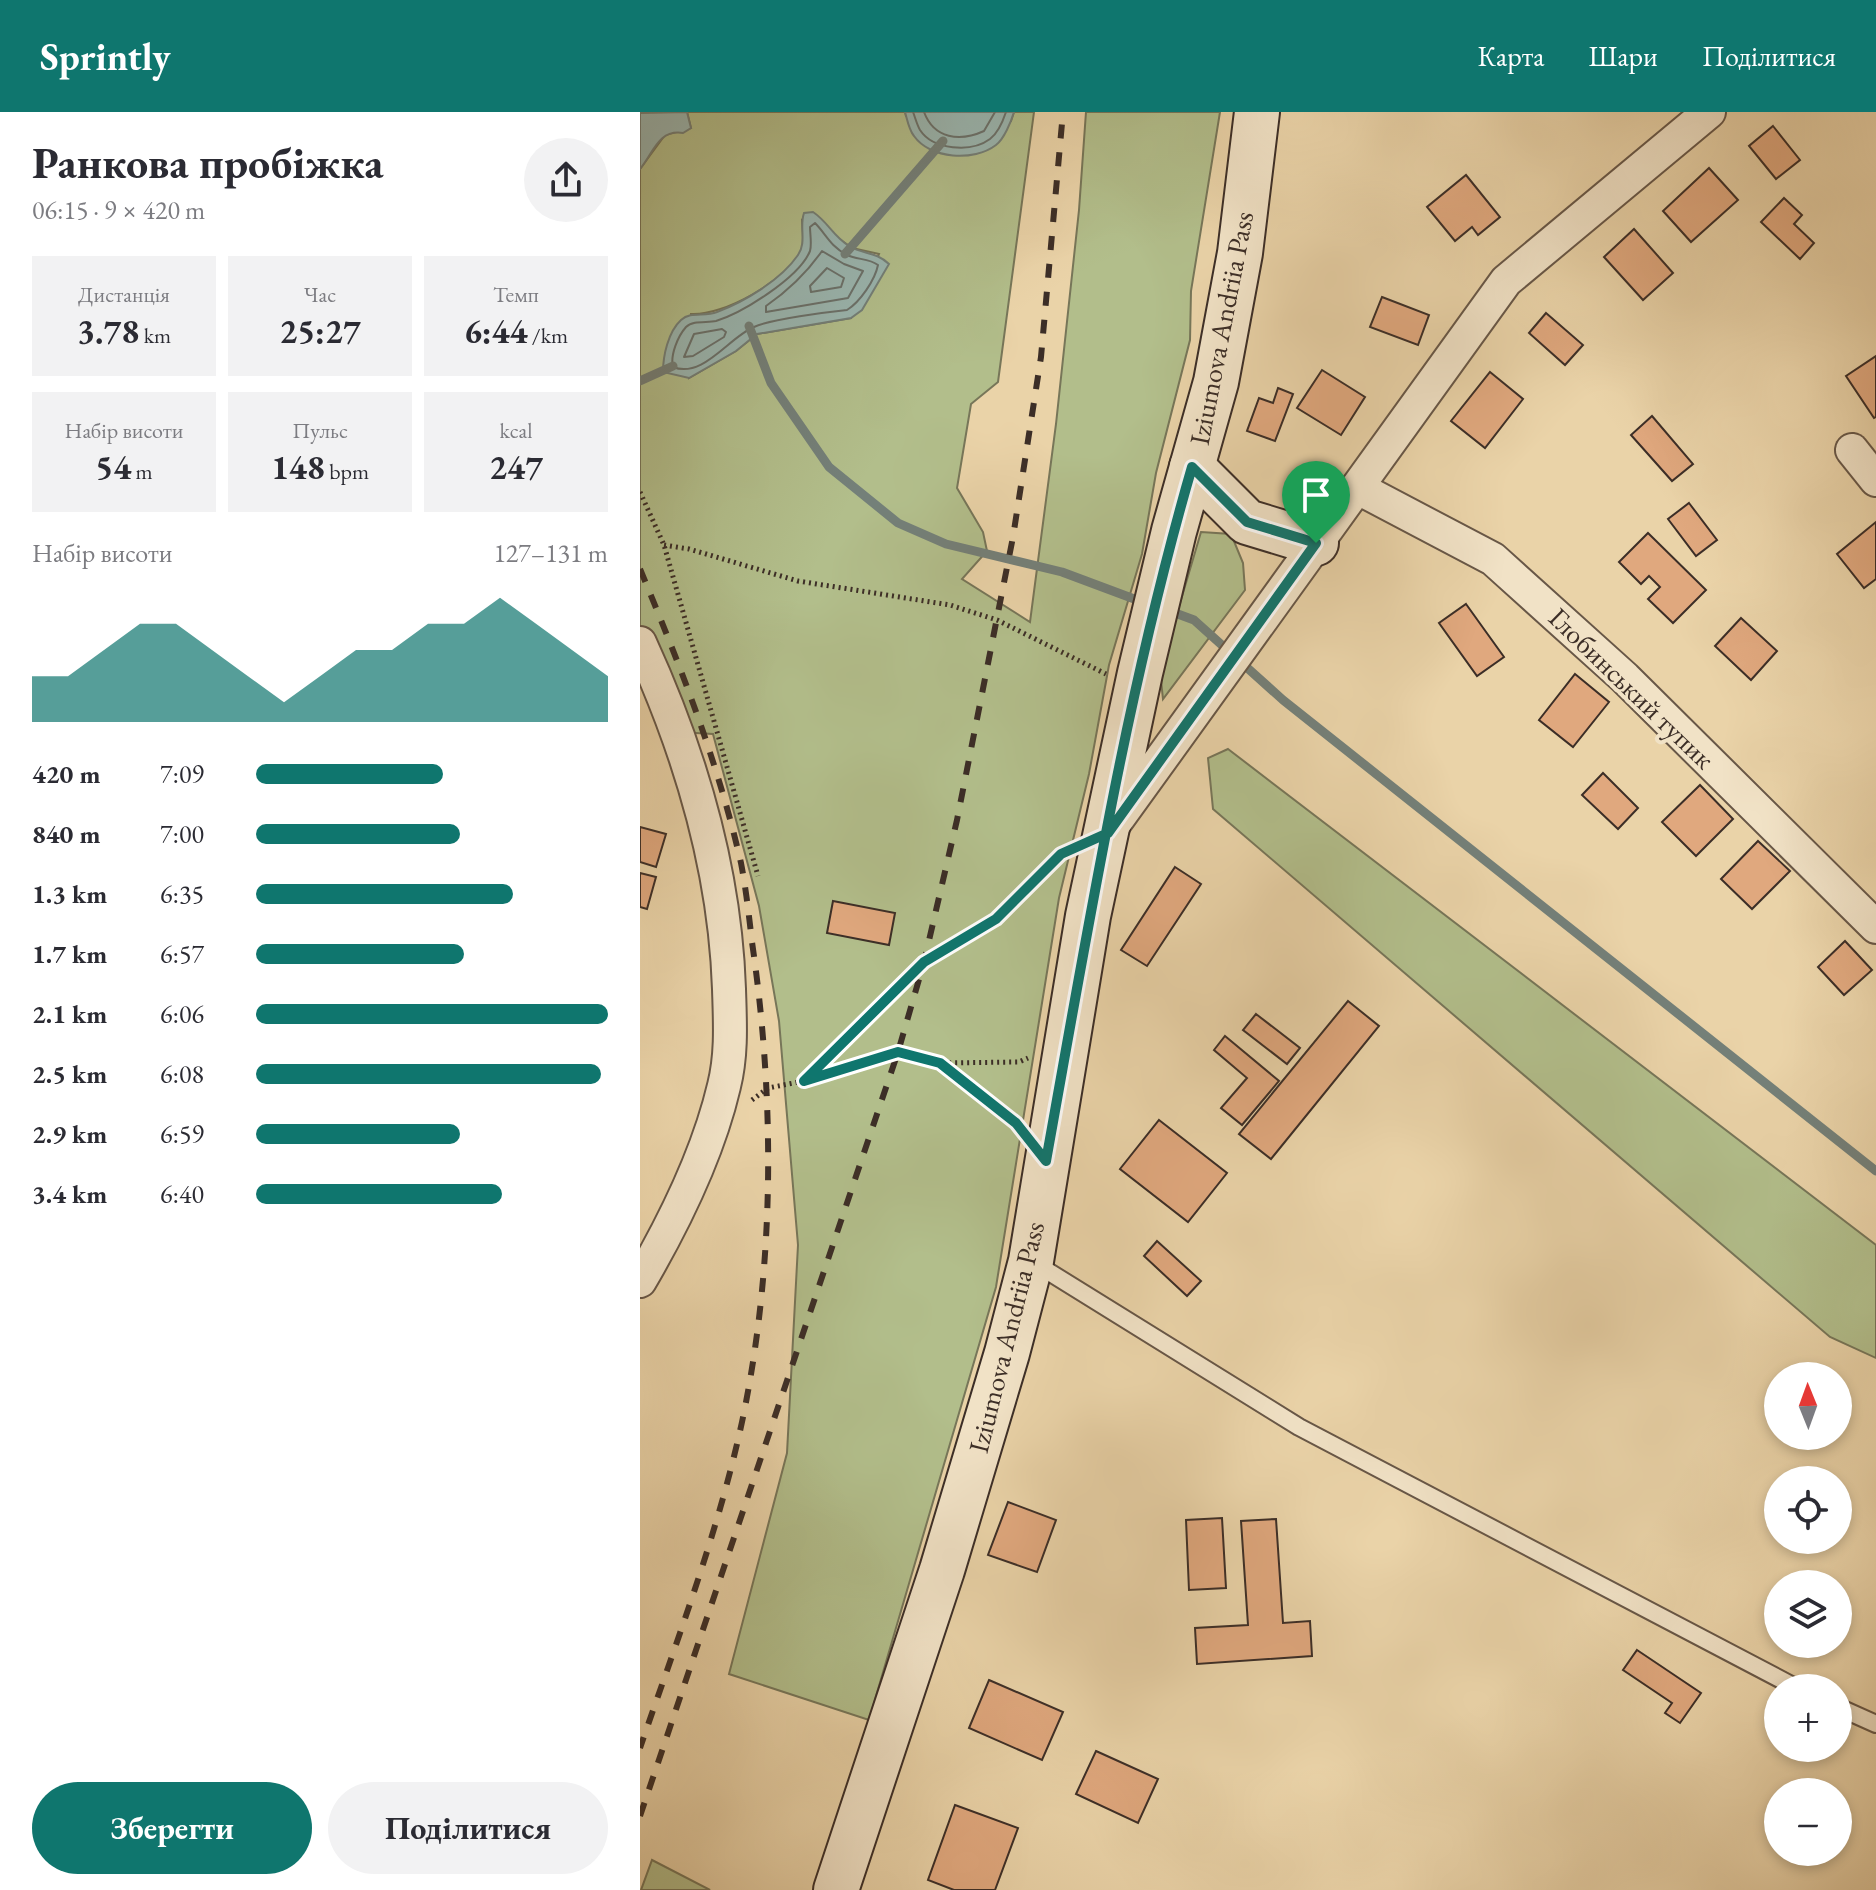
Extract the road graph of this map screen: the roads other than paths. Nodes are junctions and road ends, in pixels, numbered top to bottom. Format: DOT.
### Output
graph roads {
  1 [pos="1257,112"];
  2 [pos="1709,112"];
  3 [pos="1852,450"];
  4 [pos="1192,467"];
  5 [pos="1876,480"];
  6 [pos="1358,488"];
  7 [pos="1316,543"];
  8 [pos="640,643"];
  9 [pos="1108,833"];
  10 [pos="1876,927"];
  11 [pos="1031,1261"];
  12 [pos="640,1281"];
  13 [pos="1770,1674"];
  14 [pos="1852,1713"];
  15 [pos="1876,1724"];
  16 [pos="836,1890"];
  1 -- 4 [label="street, Iziumova Andriia Pass"];
  2 -- 6 [label="street"];
  3 -- 5 [label="street"];
  4 -- 7 [label="street"];
  4 -- 9 [label="street, Iziumova Andriia Pass"];
  6 -- 7 [label="street"];
  6 -- 10 [label="street, Глобинський тупик"];
  7 -- 9 [label="street"];
  8 -- 12 [label="street"];
  9 -- 11 [label="street, Iziumova Andriia Pass"];
  11 -- 13 [label="lane"];
  11 -- 16 [label="street, Iziumova Andriia Pass"];
  14 -- 15 [label="lane"];
}
